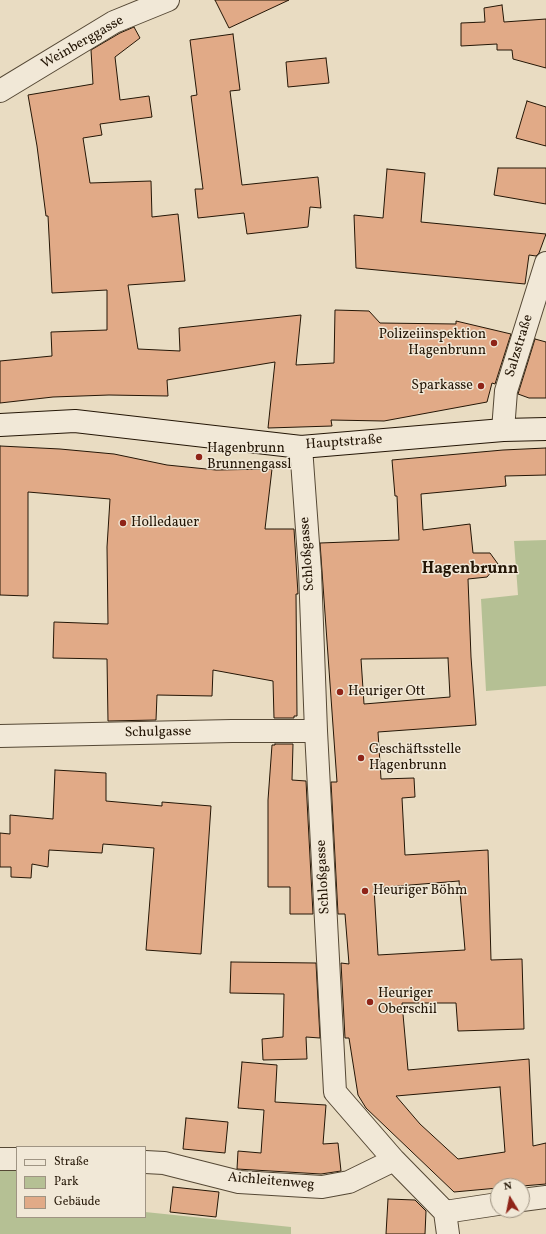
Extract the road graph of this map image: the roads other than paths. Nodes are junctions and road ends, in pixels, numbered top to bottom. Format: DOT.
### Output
graph roads {
  1 [pos="168,0"];
  2 [pos="0,91"];
  3 [pos="546,263"];
  4 [pos="0,425"];
  5 [pos="546,428"];
  6 [pos="503,430"];
  7 [pos="300,447"];
  8 [pos="316,732"];
  9 [pos="0,736"];
  10 [pos="0,1159"];
  11 [pos="16,1159"];
  12 [pos="394,1160"];
  13 [pos="146,1162"];
  14 [pos="546,1197"];
  15 [pos="530,1199"];
  16 [pos="490,1205"];
  17 [pos="445,1212"];
  18 [pos="448,1234"];
  1 -- 2 [label="street, Weinberggasse"];
  3 -- 6 [label="street, Salzstraße"];
  4 -- 7 [label="street, Hauptstraße"];
  5 -- 6 [label="street, Hauptstraße"];
  6 -- 7 [label="street, Hauptstraße"];
  7 -- 8 [label="street, Schloßgasse"];
  8 -- 9 [label="street, Schulgasse"];
  8 -- 12 [label="street, Schloßgasse"];
  10 -- 11 [label="street"];
  12 -- 13 [label="street, Aichleitenweg"];
  12 -- 17 [label="street, Schloßgasse"];
  14 -- 15 [label="street"];
  16 -- 17 [label="street"];
  17 -- 18 [label="street"];
}
